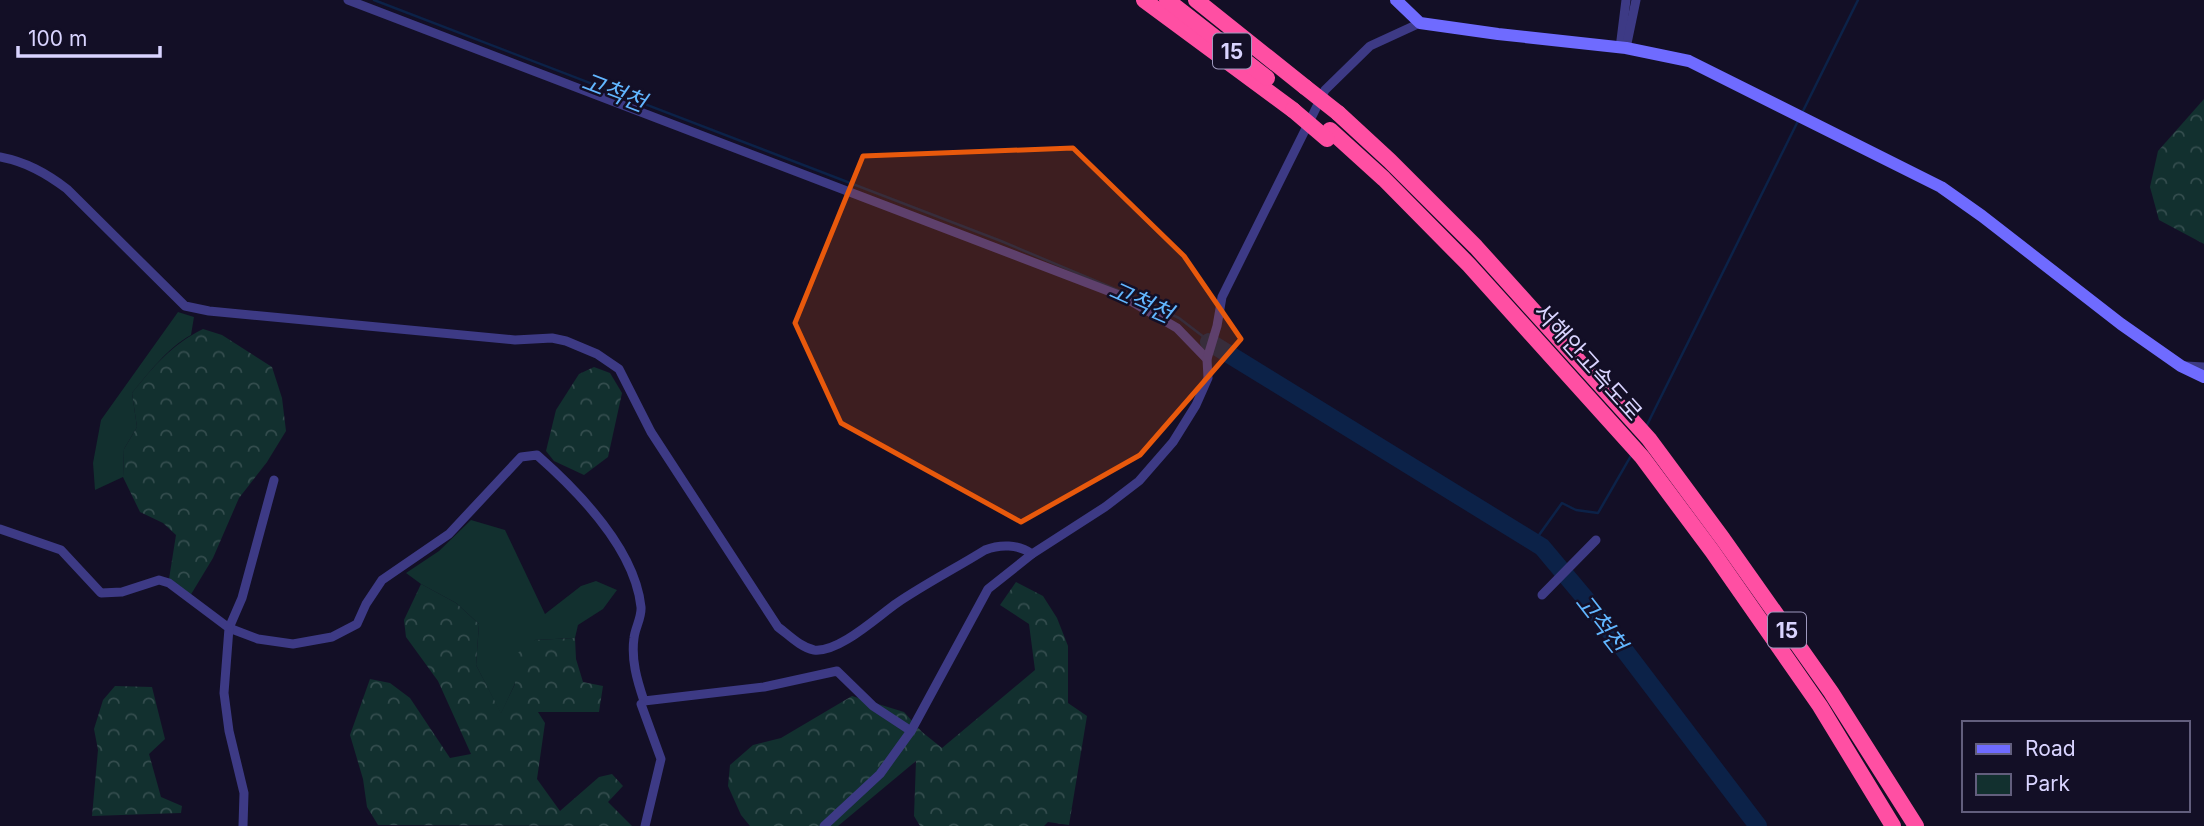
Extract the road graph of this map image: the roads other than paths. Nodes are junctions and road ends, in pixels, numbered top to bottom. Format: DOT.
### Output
graph roads {
  1 [pos="348,0"];
  2 [pos="1144,0"];
  3 [pos="1167,0"];
  4 [pos="1196,0"];
  5 [pos="1395,0"];
  6 [pos="1626,0"];
  7 [pos="1636,0"];
  8 [pos="1420,23"];
  9 [pos="1623,48"];
  10 [pos="1298,100"];
  11 [pos="0,156"];
  12 [pos="1209,356"];
  13 [pos="2180,366"];
  14 [pos="2204,367"];
  15 [pos="2204,377"];
  16 [pos="274,480"];
  17 [pos="0,529"];
  18 [pos="1596,540"];
  19 [pos="1032,554"];
  20 [pos="1546,591"];
  21 [pos="229,628"];
  22 [pos="641,704"];
  23 [pos="911,731"];
  24 [pos="243,826"];
  25 [pos="645,826"];
  26 [pos="824,826"];
  27 [pos="1893,826"];
  28 [pos="1916,826"];
  1 -- 12 [label="street"];
  2 -- 10 [label="highway"];
  3 -- 10 [label="highway, 서해안고속도로 / 15"];
  4 -- 10 [label="highway, 서해안고속도로 / 15"];
  5 -- 8 [label="street"];
  6 -- 9 [label="street"];
  7 -- 9 [label="street"];
  8 -- 9 [label="street"];
  8 -- 12 [label="street"];
  9 -- 13 [label="street"];
  10 -- 27 [label="highway, 서해안고속도로 / 15, bridge"];
  10 -- 28 [label="highway, 서해안고속도로 / 15, bridge"];
  11 -- 19 [label="street"];
  12 -- 19 [label="street"];
  13 -- 14 [label="street"];
  13 -- 15 [label="street"];
  16 -- 21 [label="street"];
  17 -- 21 [label="street"];
  18 -- 20 [label="street"];
  19 -- 23 [label="street"];
  21 -- 23 [label="street"];
  21 -- 24 [label="street"];
  22 -- 25 [label="street"];
  23 -- 26 [label="street"];
}
